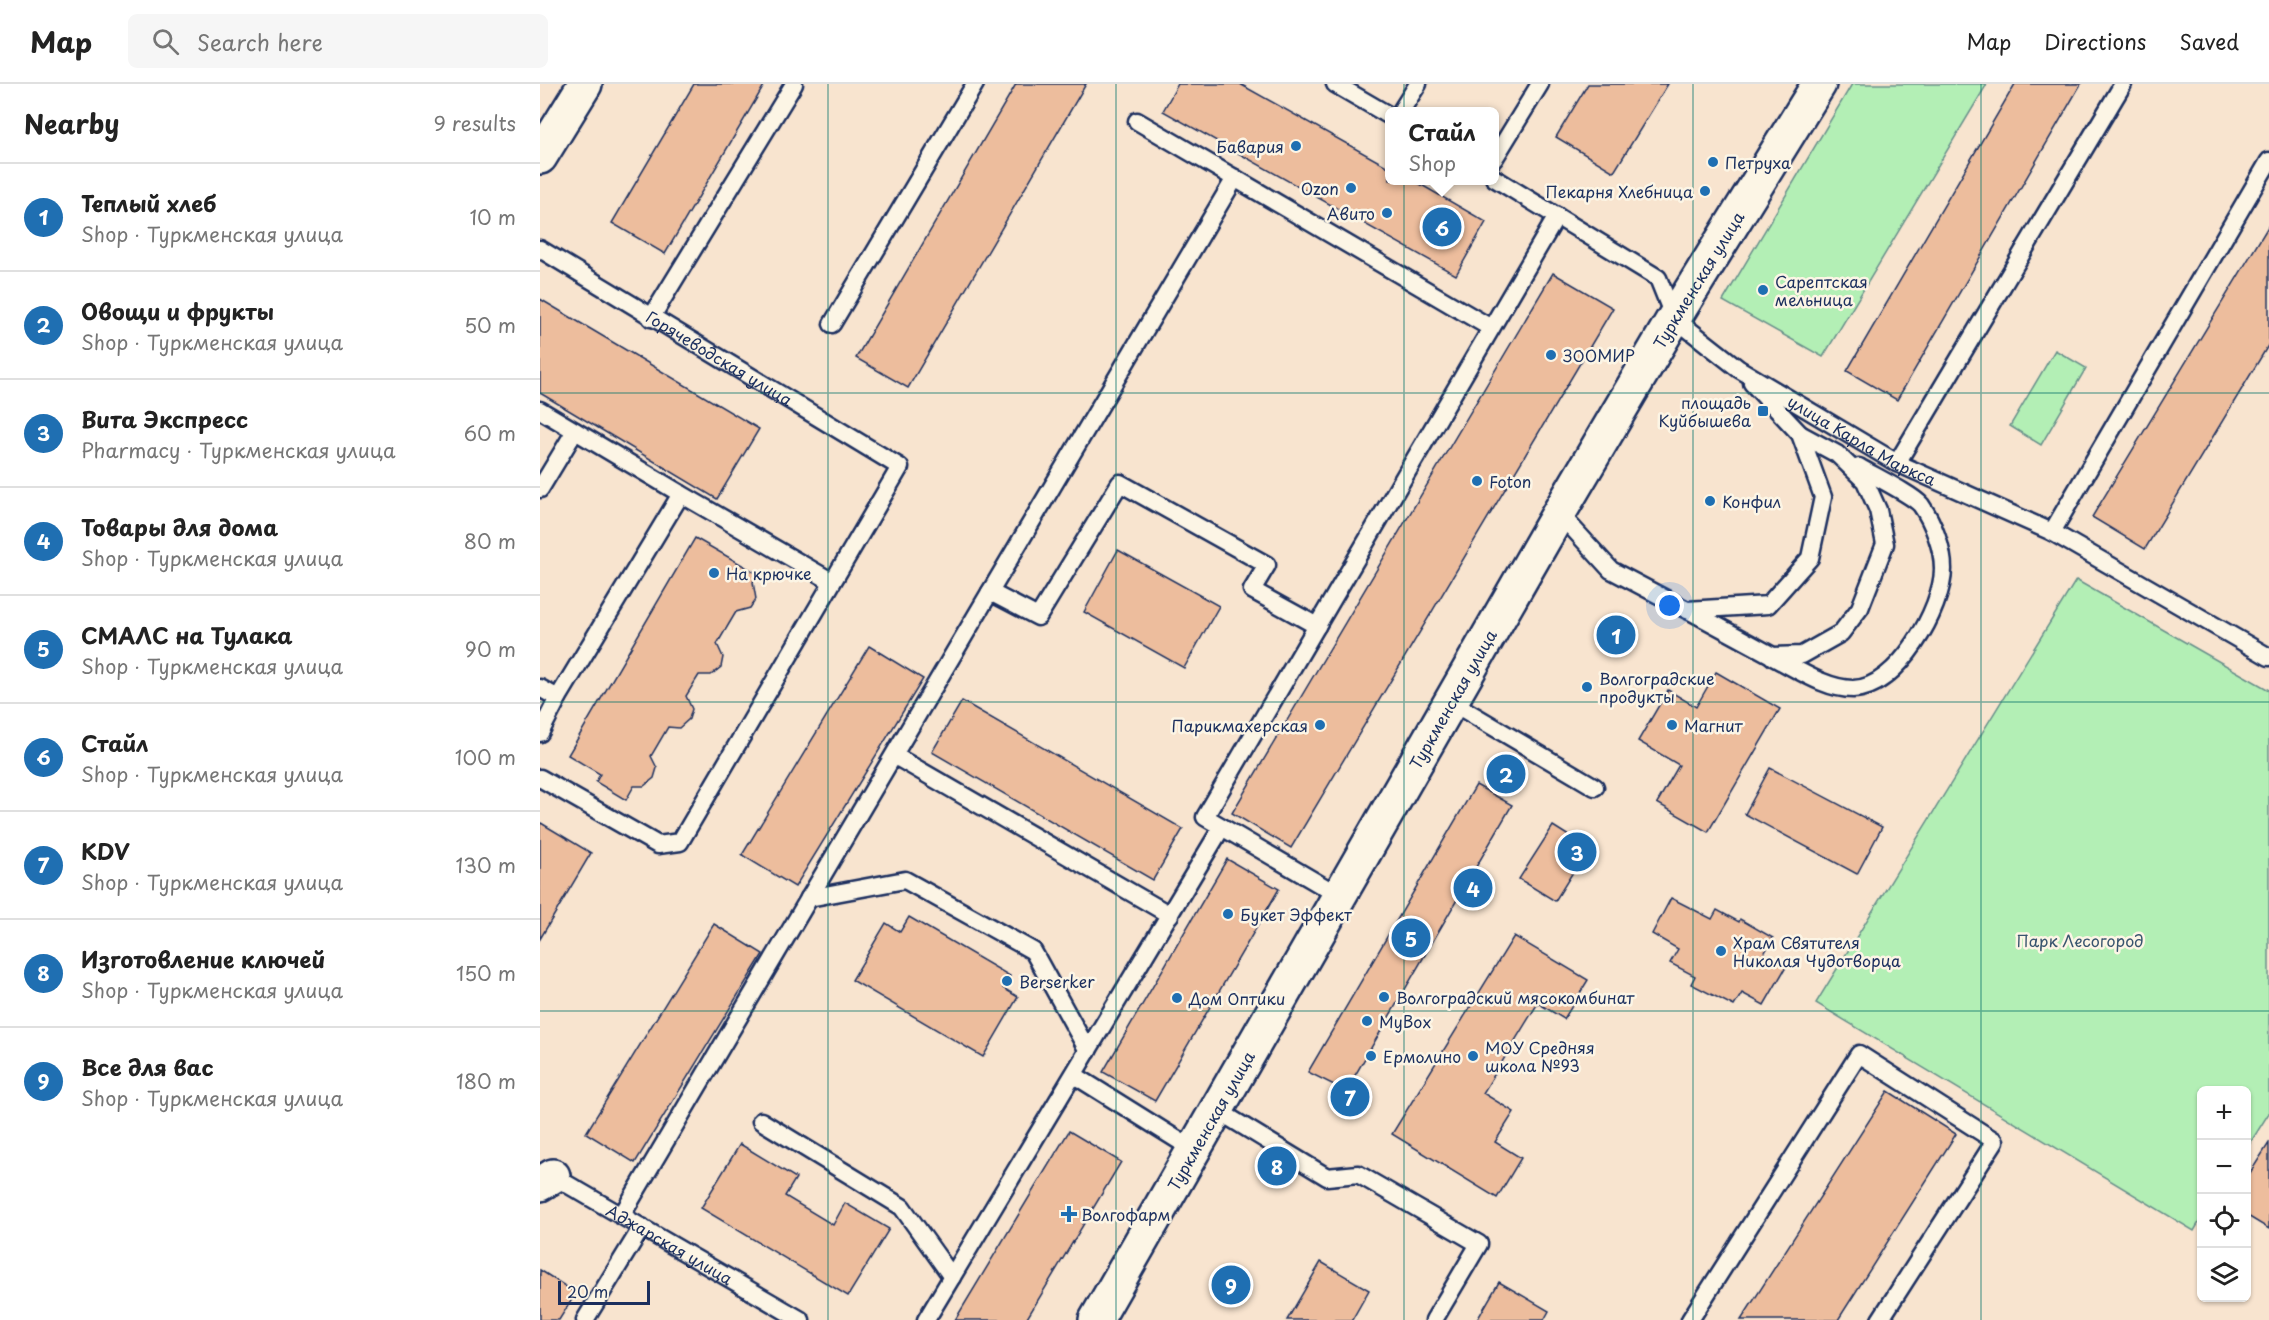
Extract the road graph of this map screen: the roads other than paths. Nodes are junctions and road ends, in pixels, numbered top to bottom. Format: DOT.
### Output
graph roads {
  1 [pos="585,84"];
  2 [pos="794,84"];
  3 [pos="975,84"];
  4 [pos="1335,84"];
  5 [pos="1418,84"];
  6 [pos="1540,84"];
  7 [pos="1819,84"];
  8 [pos="2123,84"];
  9 [pos="1404,107"];
  10 [pos="1385,114"];
  11 [pos="1137,121"];
  12 [pos="1499,151"];
  13 [pos="540,157"];
  14 [pos="2269,161"];
  15 [pos="1235,178"];
  16 [pos="1499,181"];
  17 [pos="1557,216"];
  18 [pos="540,249"];
  19 [pos="651,318"];
  20 [pos="1674,318"];
  21 [pos="832,324"];
  22 [pos="1491,328"];
  23 [pos="1739,369"];
  24 [pos="540,410"];
  25 [pos="575,431"];
  26 [pos="1800,434"];
  27 [pos="1837,454"];
  28 [pos="1898,463"];
  29 [pos="540,489"];
  30 [pos="681,494"];
  31 [pos="1559,513"];
  32 [pos="2052,532"];
  33 [pos="831,581"];
  34 [pos="990,592"];
  35 [pos="1687,610"];
  36 [pos="1317,626"];
  37 [pos="1773,656"];
  38 [pos="2269,657"];
  39 [pos="540,688"];
  40 [pos="558,699"];
  41 [pos="1452,703"];
  42 [pos="540,733"];
  43 [pos="895,756"];
  44 [pos="540,778"];
  45 [pos="1595,787"];
  46 [pos="1222,827"];
  47 [pos="1338,895"];
  48 [pos="809,898"];
  49 [pos="1170,915"];
  50 [pos="1088,1051"];
  51 [pos="1074,1075"];
  52 [pos="1217,1110"];
  53 [pos="761,1121"];
  54 [pos="1194,1150"];
  55 [pos="544,1176"];
  56 [pos="621,1215"];
  57 [pos="642,1227"];
  58 [pos="952,1277"];
  59 [pos="585,1320"];
  60 [pos="801,1320"];
  61 [pos="926,1320"];
  62 [pos="1096,1320"];
  63 [pos="1434,1320"];
  64 [pos="1690,1320"];
  65 [pos="1880,1320"];
  1 -- 13 [label="street"];
  2 -- 19 [label="lane"];
  3 -- 21 [label="lane"];
  4 -- 10 [label="lane"];
  5 -- 9 [label="lane"];
  6 -- 12 [label="lane"];
  7 -- 20 [label="street, Туркменская улица"];
  8 -- 28 [label="lane"];
  11 -- 15 [label="lane"];
  14 -- 32 [label="lane"];
  15 -- 22 [label="lane"];
  15 -- 34 [label="lane"];
  16 -- 17 [label="lane"];
  17 -- 20 [label="lane"];
  17 -- 22 [label="lane"];
  18 -- 19 [label="lane, Горячеводская улица"];
  19 -- 33 [label="lane, Горячеводская улица"];
  20 -- 23 [label="lane, улица Карла Маркса"];
  20 -- 31 [label="street, Туркменская улица"];
  22 -- 36 [label="lane"];
  23 -- 26 [label="lane"];
  23 -- 28 [label="lane, улица Карла Маркса"];
  24 -- 25 [label="lane"];
  25 -- 29 [label="lane"];
  25 -- 30 [label="lane"];
  26 -- 27 [label="lane"];
  26 -- 35 [label="lane"];
  27 -- 37 [label="lane"];
  27 -- 37 [label="lane"];
  28 -- 32 [label="lane, улица Карла Маркса"];
  30 -- 33 [label="lane"];
  30 -- 40 [label="lane"];
  31 -- 35 [label="lane"];
  31 -- 41 [label="street, Туркменская улица"];
  32 -- 38 [label="lane, улица Карла Маркса"];
  33 -- 44 [label="lane"];
  34 -- 36 [label="lane"];
  34 -- 43 [label="lane"];
  35 -- 37 [label="lane"];
  36 -- 46 [label="lane"];
  39 -- 40 [label="lane"];
  40 -- 42 [label="lane"];
  41 -- 45 [label="lane"];
  41 -- 47 [label="street, Туркменская улица"];
  43 -- 48 [label="lane"];
  43 -- 49 [label="lane"];
  46 -- 47 [label="lane"];
  46 -- 49 [label="lane"];
  47 -- 52 [label="street, Туркменская улица"];
  48 -- 50 [label="lane"];
  48 -- 56 [label="lane"];
  49 -- 50 [label="lane"];
  50 -- 51 [label="lane"];
  51 -- 54 [label="lane"];
  51 -- 58 [label="lane"];
  52 -- 54 [label="street, Туркменская улица"];
  52 -- 63 [label="lane"];
  53 -- 58 [label="lane"];
  54 -- 62 [label="street, Туркменская улица"];
  55 -- 56 [label="lane, Аджарская улица"];
  56 -- 57 [label="lane, Аджарская улица"];
  57 -- 59 [label="lane"];
  57 -- 60 [label="lane, Аджарская улица"];
  58 -- 61 [label="lane"];
  64 -- 65 [label="lane"];
}
